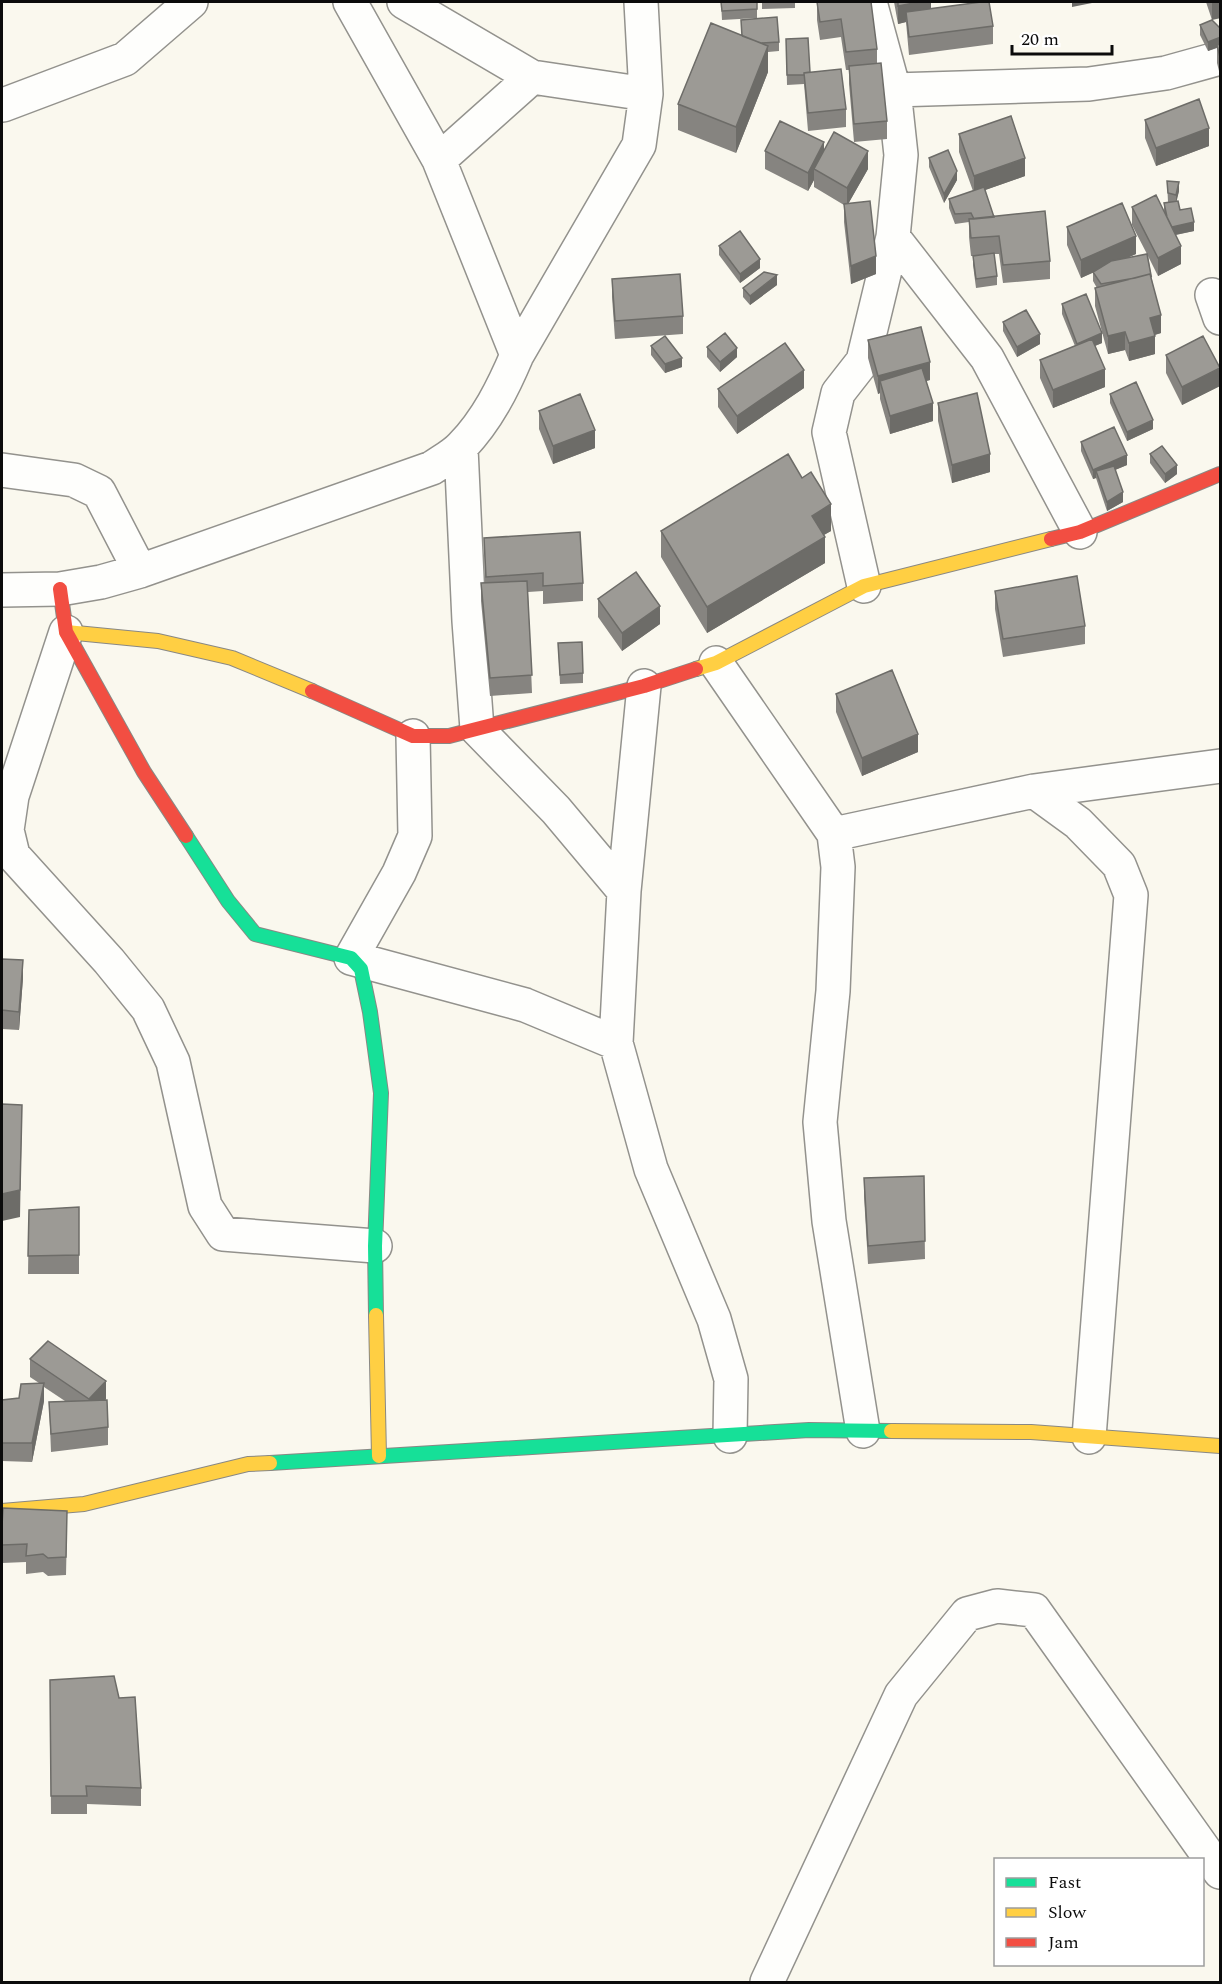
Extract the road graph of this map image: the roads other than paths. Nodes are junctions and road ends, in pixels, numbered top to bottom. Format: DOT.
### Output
graph roads {
  1 [pos="191,2"];
  2 [pos="350,2"];
  3 [pos="404,2"];
  4 [pos="641,2"];
  5 [pos="870,2"];
  6 [pos="1221,57"];
  7 [pos="532,77"];
  8 [pos="894,90"];
  9 [pos="646,94"];
  10 [pos="2,106"];
  11 [pos="439,160"];
  12 [pos="893,237"];
  13 [pos="517,355"];
  14 [pos="461,448"];
  15 [pos="2,470"];
  16 [pos="1221,474"];
  17 [pos="1080,532"];
  18 [pos="140,571"];
  19 [pos="864,586"];
  20 [pos="2,590"];
  21 [pos="60,590"];
  22 [pos="66,632"];
  23 [pos="716,663"];
  24 [pos="644,686"];
  25 [pos="477,729"];
  26 [pos="413,736"];
  27 [pos="1221,766"];
  28 [pos="1034,791"];
  29 [pos="834,834"];
  30 [pos="624,891"];
  31 [pos="351,958"];
  32 [pos="616,1042"];
  33 [pos="375,1246"];
  34 [pos="863,1431"];
  35 [pos="730,1436"];
  36 [pos="1089,1437"];
  37 [pos="1221,1446"];
  38 [pos="380,1456"];
  39 [pos="2,1511"];
  40 [pos="1221,1872"];
  41 [pos="767,1983"];
  1 -- 10 [label="street"];
  2 -- 11 [label="street"];
  3 -- 7 [label="street"];
  4 -- 9 [label="street"];
  5 -- 8 [label="street"];
  6 -- 8 [label="street"];
  7 -- 9 [label="street"];
  7 -- 11 [label="street"];
  8 -- 12 [label="street"];
  9 -- 13 [label="street"];
  11 -- 13 [label="street"];
  12 -- 17 [label="street"];
  12 -- 19 [label="street"];
  13 -- 14 [label="street"];
  14 -- 18 [label="street"];
  14 -- 25 [label="street"];
  15 -- 18 [label="street"];
  16 -- 17 [label="street"];
  17 -- 19 [label="street"];
  18 -- 21 [label="street"];
  19 -- 23 [label="street"];
  20 -- 21 [label="street"];
  21 -- 22 [label="street"];
  22 -- 26 [label="street"];
  22 -- 31 [label="street"];
  22 -- 33 [label="street"];
  23 -- 24 [label="street"];
  23 -- 29 [label="street"];
  24 -- 25 [label="street"];
  24 -- 30 [label="street"];
  25 -- 26 [label="street"];
  25 -- 30 [label="street"];
  26 -- 31 [label="street"];
  27 -- 28 [label="street"];
  28 -- 29 [label="street"];
  28 -- 36 [label="street"];
  29 -- 34 [label="street"];
  30 -- 32 [label="street"];
  31 -- 32 [label="street"];
  31 -- 33 [label="street"];
  32 -- 35 [label="street"];
  33 -- 38 [label="street"];
  34 -- 35 [label="street"];
  34 -- 36 [label="street"];
  35 -- 38 [label="street"];
  36 -- 37 [label="street"];
  38 -- 39 [label="street"];
  40 -- 41 [label="street"];
}
